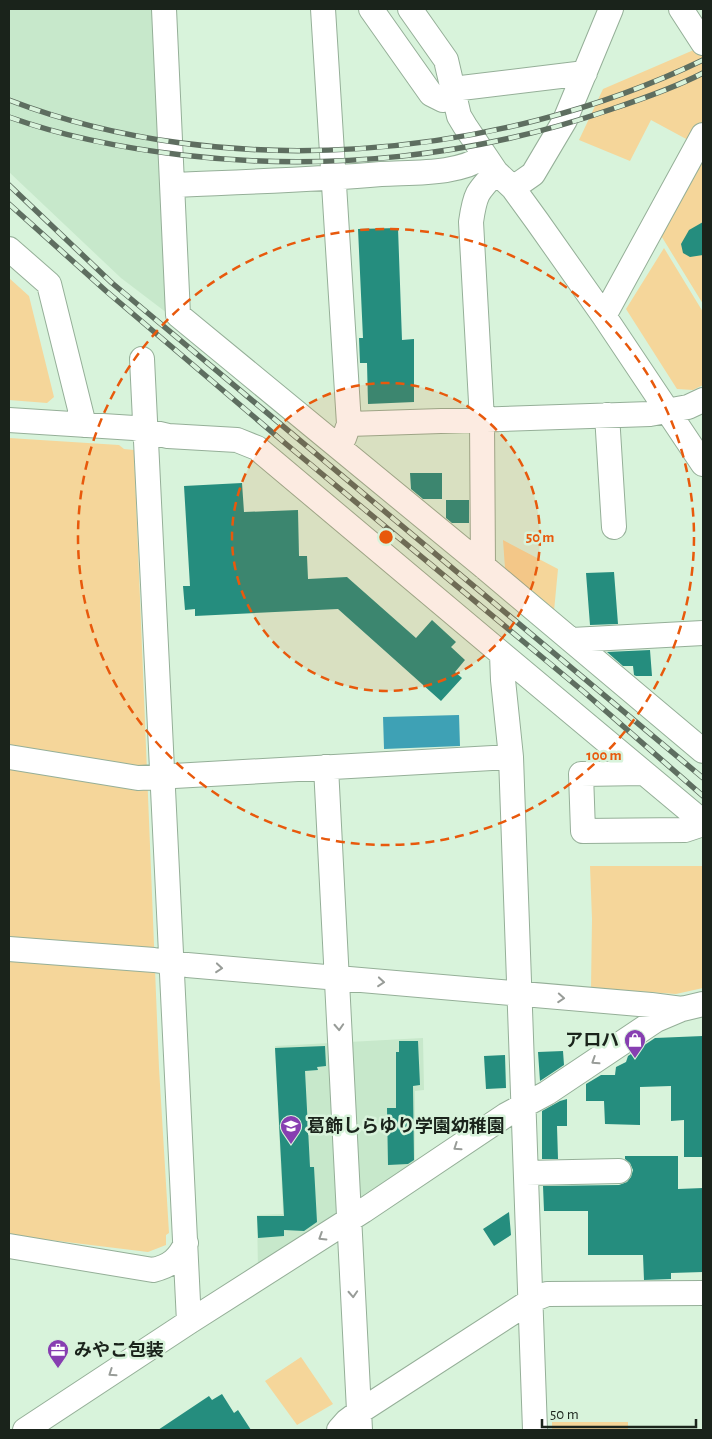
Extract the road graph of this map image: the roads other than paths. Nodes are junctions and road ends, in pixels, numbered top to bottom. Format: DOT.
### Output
graph roads {
  1 [pos="164,9"];
  2 [pos="323,9"];
  3 [pos="371,9"];
  4 [pos="410,9"];
  5 [pos="610,9"];
  6 [pos="682,9"];
  7 [pos="703,43"];
  8 [pos="585,73"];
  9 [pos="454,94"];
  10 [pos="703,134"];
  11 [pos="491,164"];
  12 [pos="333,178"];
  13 [pos="173,185"];
  14 [pos="513,188"];
  15 [pos="9,249"];
  16 [pos="604,316"];
  17 [pos="142,359"];
  18 [pos="703,400"];
  19 [pos="669,412"];
  20 [pos="607,415"];
  21 [pos="9,420"];
  22 [pos="482,420"];
  23 [pos="349,424"];
  24 [pos="84,425"];
  25 [pos="145,430"];
  26 [pos="338,448"];
  27 [pos="703,464"];
  28 [pos="614,527"];
  29 [pos="483,566"];
  30 [pos="703,633"];
  31 [pos="572,640"];
  32 [pos="502,659"];
  33 [pos="703,750"];
  34 [pos="9,757"];
  35 [pos="511,757"];
  36 [pos="326,767"];
  37 [pos="644,773"];
  38 [pos="164,776"];
  39 [pos="703,823"];
  40 [pos="9,949"];
  41 [pos="171,962"];
  42 [pos="337,978"];
  43 [pos="520,995"];
  44 [pos="692,1006"];
  45 [pos="523,1105"];
  46 [pos="619,1171"];
  47 [pos="526,1173"];
  48 [pos="349,1220"];
  49 [pos="186,1243"];
  50 [pos="9,1246"];
  51 [pos="703,1293"];
  52 [pos="532,1300"];
  53 [pos="189,1322"];
  54 [pos="359,1421"];
  55 [pos="25,1430"];
  56 [pos="340,1430"];
  57 [pos="535,1430"];
  1 -- 13 [label="street"];
  2 -- 12 [label="street"];
  3 -- 9 [label="street"];
  4 -- 9 [label="street"];
  5 -- 8 [label="street"];
  6 -- 7 [label="street"];
  8 -- 9 [label="street"];
  8 -- 14 [label="street"];
  9 -- 11 [label="street"];
  10 -- 16 [label="street"];
  11 -- 12 [label="street"];
  11 -- 14 [label="street"];
  11 -- 22 [label="street"];
  12 -- 13 [label="street"];
  12 -- 23 [label="street"];
  13 -- 26 [label="street"];
  14 -- 16 [label="street"];
  15 -- 24 [label="street"];
  16 -- 19 [label="street"];
  17 -- 25 [label="street"];
  18 -- 19 [label="street"];
  19 -- 20 [label="street"];
  19 -- 27 [label="street"];
  20 -- 22 [label="street"];
  20 -- 28 [label="street"];
  21 -- 24 [label="street"];
  22 -- 23 [label="street"];
  22 -- 29 [label="street"];
  23 -- 26 [label="street"];
  24 -- 25 [label="street"];
  25 -- 32 [label="street"];
  25 -- 38 [label="street"];
  26 -- 29 [label="street"];
  29 -- 31 [label="street"];
  30 -- 31 [label="street"];
  31 -- 33 [label="street"];
  32 -- 35 [label="street"];
  32 -- 37 [label="street"];
  34 -- 38 [label="street"];
  35 -- 36 [label="street"];
  35 -- 43 [label="street"];
  36 -- 38 [label="street"];
  36 -- 42 [label="street"];
  37 -- 39 [label="street"];
  37 -- 39 [label="street"];
  38 -- 41 [label="street"];
  40 -- 41 [label="street"];
  41 -- 42 [label="street, one-way"];
  41 -- 49 [label="street"];
  42 -- 43 [label="street, one-way"];
  42 -- 48 [label="street, one-way"];
  43 -- 44 [label="street, one-way"];
  43 -- 45 [label="street"];
  44 -- 45 [label="street, one-way"];
  45 -- 47 [label="street"];
  45 -- 48 [label="street, one-way"];
  46 -- 47 [label="street"];
  47 -- 52 [label="street"];
  48 -- 53 [label="street, one-way"];
  48 -- 54 [label="street, one-way"];
  49 -- 50 [label="street"];
  49 -- 53 [label="street"];
  51 -- 52 [label="street"];
  52 -- 54 [label="street"];
  52 -- 57 [label="street"];
  53 -- 55 [label="street, one-way"];
  54 -- 56 [label="street"];
}
